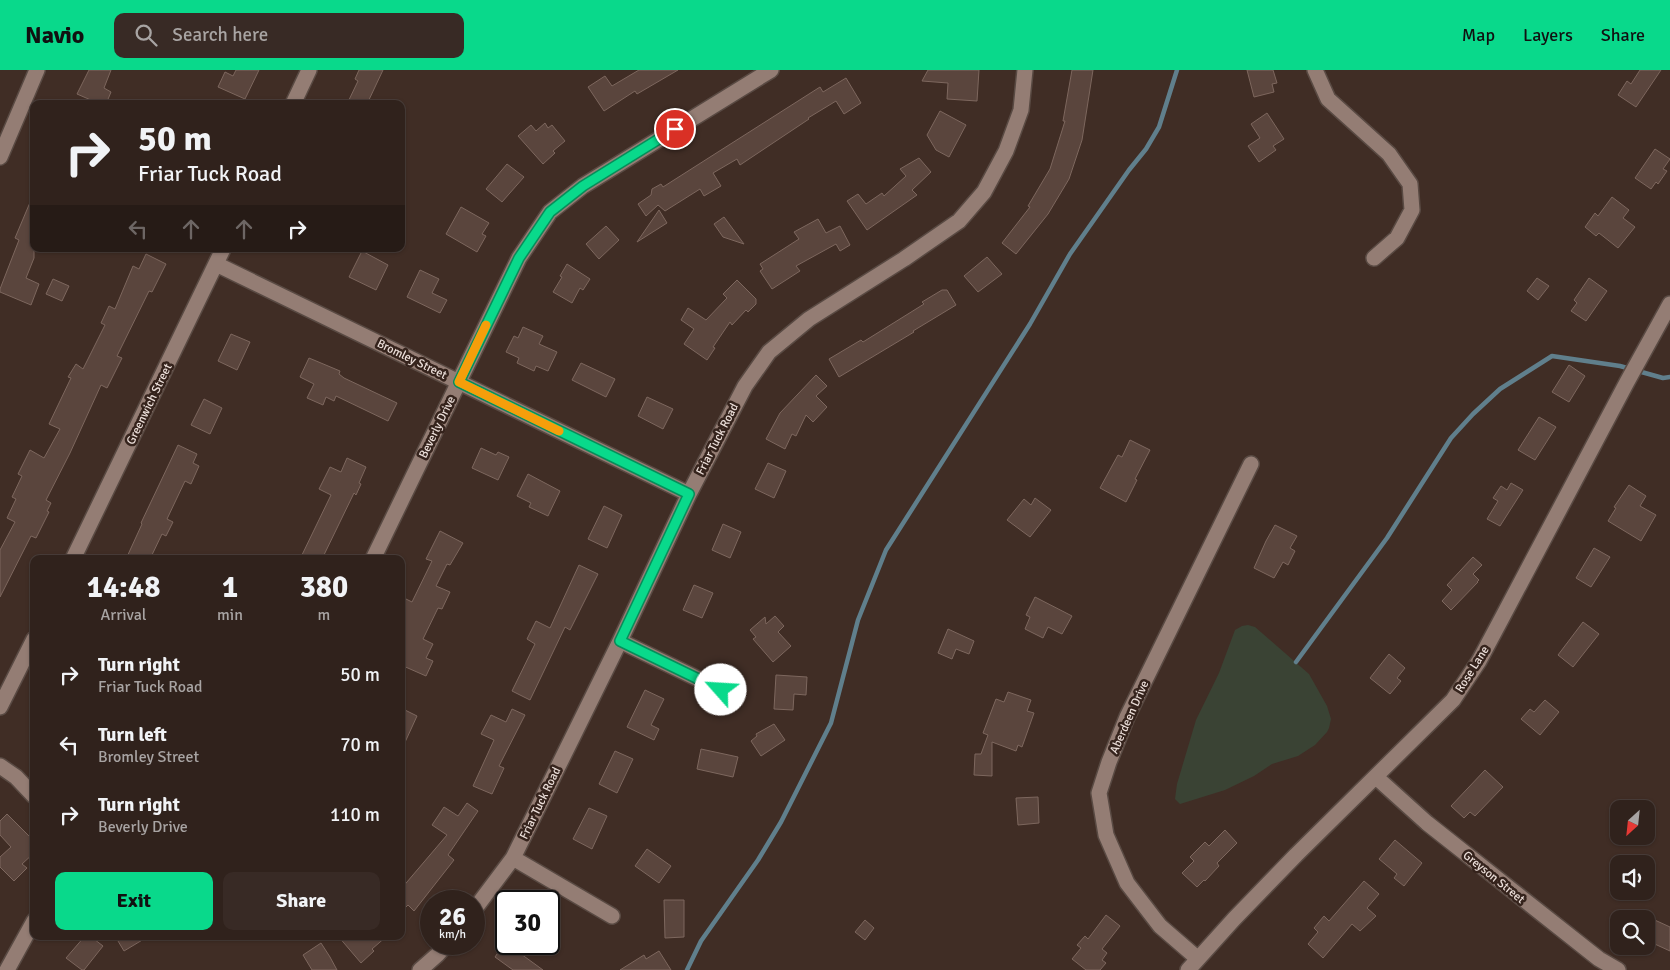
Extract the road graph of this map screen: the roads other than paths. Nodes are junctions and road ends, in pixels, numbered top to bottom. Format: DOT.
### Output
graph roads {
  1 [pos="37,70"];
  2 [pos="309,70"];
  3 [pos="771,70"];
  4 [pos="1025,70"];
  5 [pos="1315,70"];
  6 [pos="295,100"];
  7 [pos="0,157"];
  8 [pos="222,252"];
  9 [pos="1374,258"];
  10 [pos="216,264"];
  11 [pos="1670,304"];
  12 [pos="459,382"];
  13 [pos="1251,464"];
  14 [pos="689,494"];
  15 [pos="75,555"];
  16 [pos="375,555"];
  17 [pos="620,641"];
  18 [pos="30,647"];
  19 [pos="721,690"];
  20 [pos="0,707"];
  21 [pos="0,766"];
  22 [pos="1376,777"];
  23 [pos="30,792"];
  24 [pos="513,858"];
  25 [pos="485,895"];
  26 [pos="612,916"];
  27 [pos="30,928"];
  28 [pos="437,955"];
  29 [pos="1192,964"];
  30 [pos="7,970"];
  31 [pos="420,970"];
  32 [pos="1618,970"];
  1 -- 7 [label="street"];
  2 -- 6 [label="street"];
  3 -- 12 [label="street, Beverly Drive"];
  4 -- 14 [label="street, Friar Tuck Road"];
  5 -- 9 [label="street"];
  8 -- 10 [label="street, Greenwich Street"];
  10 -- 12 [label="street, Bromley Street"];
  10 -- 15 [label="street, Greenwich Street"];
  11 -- 22 [label="street, Rose Lane"];
  12 -- 14 [label="street, Bromley Street"];
  12 -- 16 [label="street, Beverly Drive"];
  13 -- 29 [label="street, Aberdeen Drive"];
  14 -- 17 [label="street, Friar Tuck Road"];
  17 -- 19 [label="street"];
  17 -- 24 [label="street, Friar Tuck Road"];
  18 -- 20 [label="street"];
  21 -- 23 [label="street"];
  22 -- 29 [label="street, Rose Lane"];
  22 -- 32 [label="street, Greyson Street"];
  24 -- 25 [label="street, Friar Tuck Road"];
  24 -- 26 [label="street"];
  27 -- 30 [label="street"];
  28 -- 31 [label="street"];
}
